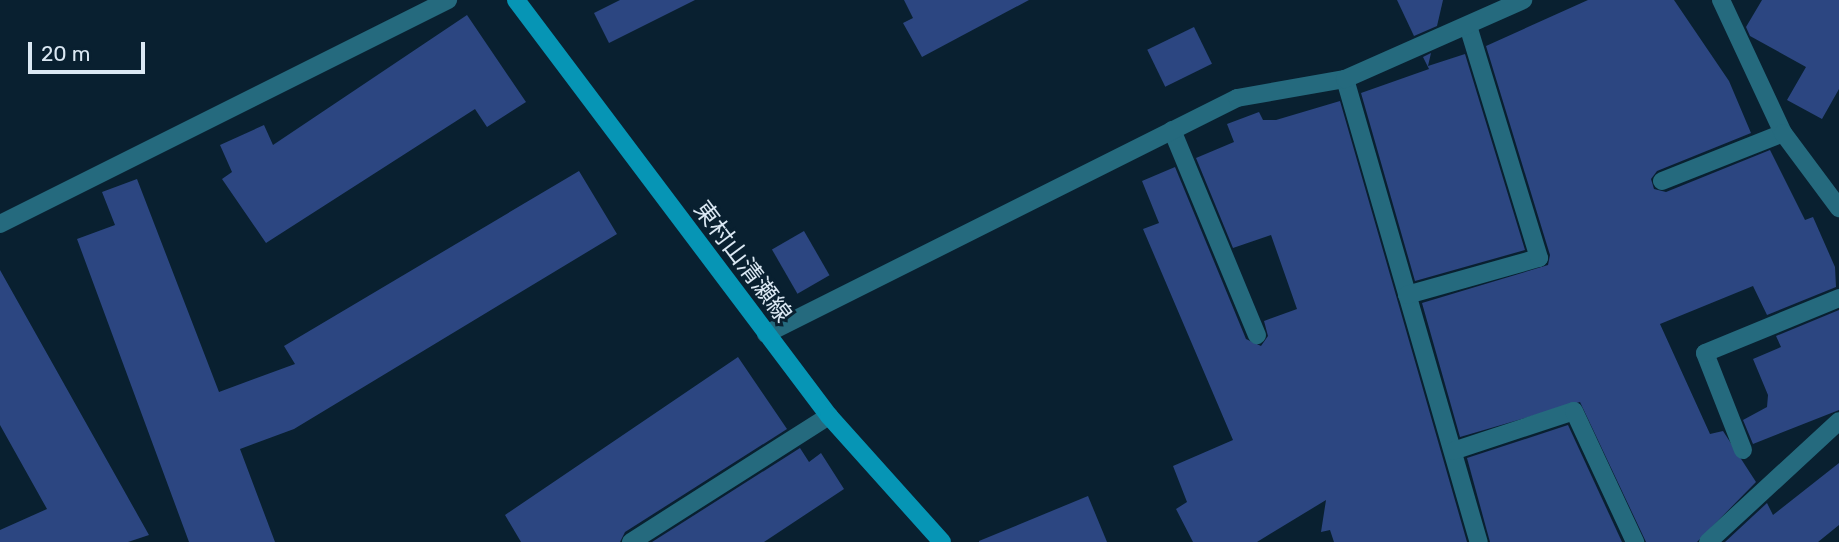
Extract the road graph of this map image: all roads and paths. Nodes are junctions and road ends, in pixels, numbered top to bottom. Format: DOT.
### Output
graph roads {
  1 [pos="448,0"];
  2 [pos="516,0"];
  3 [pos="1523,0"];
  4 [pos="1721,0"];
  5 [pos="1468,26"];
  6 [pos="1345,79"];
  7 [pos="1172,130"];
  8 [pos="1783,133"];
  9 [pos="1662,181"];
  10 [pos="1839,208"];
  11 [pos="0,224"];
  12 [pos="1408,295"];
  13 [pos="1839,298"];
  14 [pos="766,334"];
  15 [pos="1257,335"];
  16 [pos="829,416"];
  17 [pos="1839,421"];
  18 [pos="1743,450"];
  19 [pos="1453,451"];
  20 [pos="631,542"];
  21 [pos="942,542"];
  22 [pos="1479,542"];
  23 [pos="1635,542"];
  24 [pos="1708,542"];
  1 -- 11 [label="street"];
  2 -- 14 [label="main road, 東村山清瀬線"];
  3 -- 5 [label="street"];
  4 -- 8 [label="street"];
  5 -- 6 [label="street"];
  5 -- 12 [label="street"];
  6 -- 7 [label="street"];
  6 -- 12 [label="street"];
  7 -- 14 [label="street"];
  7 -- 15 [label="street"];
  8 -- 9 [label="street"];
  8 -- 10 [label="street"];
  12 -- 19 [label="street"];
  13 -- 18 [label="street"];
  14 -- 16 [label="main road, 東村山清瀬線"];
  16 -- 20 [label="street"];
  16 -- 21 [label="main road, 東村山清瀬線"];
  17 -- 24 [label="street"];
  19 -- 22 [label="street"];
  19 -- 23 [label="street"];
}
